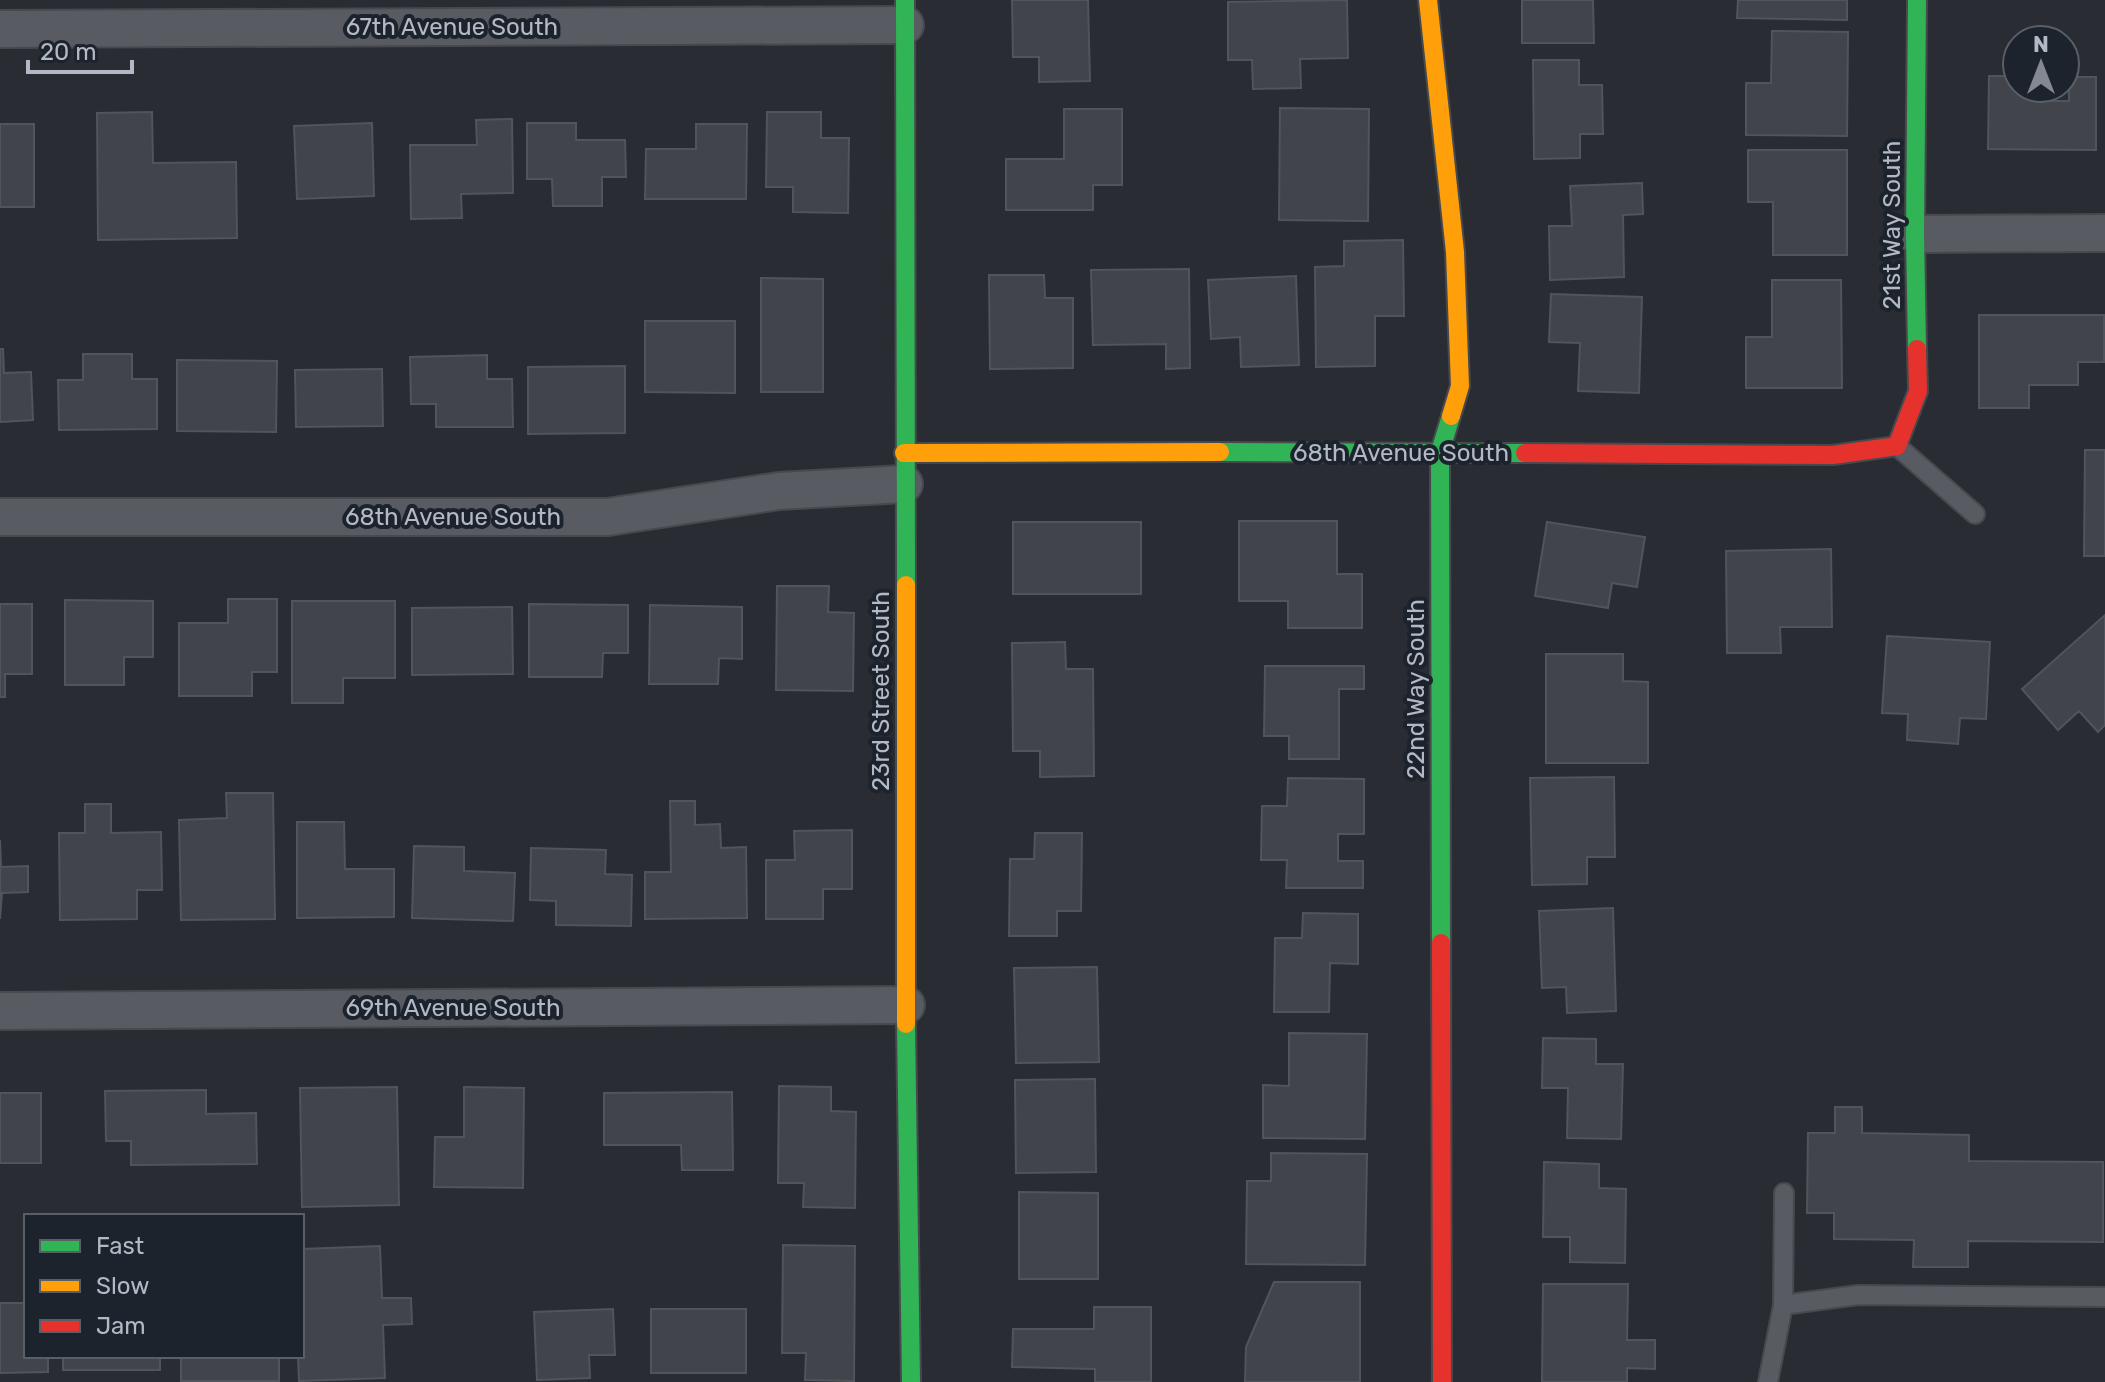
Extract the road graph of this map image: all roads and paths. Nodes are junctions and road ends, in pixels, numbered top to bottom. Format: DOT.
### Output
graph roads {
  1 [pos="1428,0"];
  2 [pos="1917,0"];
  3 [pos="905,12"];
  4 [pos="0,29"];
  5 [pos="2105,233"];
  6 [pos="1915,234"];
  7 [pos="1897,446"];
  8 [pos="1440,452"];
  9 [pos="904,468"];
  10 [pos="1975,514"];
  11 [pos="0,517"];
  12 [pos="906,1005"];
  13 [pos="0,1011"];
  14 [pos="1784,1193"];
  15 [pos="2105,1297"];
  16 [pos="1783,1305"];
  17 [pos="911,1382"];
  18 [pos="1442,1382"];
  19 [pos="1768,1382"];
  1 -- 8 [label="street, 22nd Way South"];
  2 -- 6 [label="street, 21st Way South"];
  3 -- 4 [label="street, 67th Avenue South"];
  3 -- 9 [label="street, 23rd Street South"];
  5 -- 6 [label="street"];
  6 -- 7 [label="street, 21st Way South"];
  7 -- 8 [label="street, 68th Avenue South"];
  7 -- 10 [label="lane"];
  8 -- 9 [label="street, 68th Avenue South"];
  8 -- 18 [label="street, 22nd Way South"];
  9 -- 11 [label="street, 68th Avenue South"];
  9 -- 12 [label="street, 23rd Street South"];
  12 -- 13 [label="street, 69th Avenue South"];
  12 -- 17 [label="street, 23rd Street South"];
  14 -- 16 [label="lane"];
  15 -- 16 [label="lane"];
  16 -- 19 [label="lane"];
}
